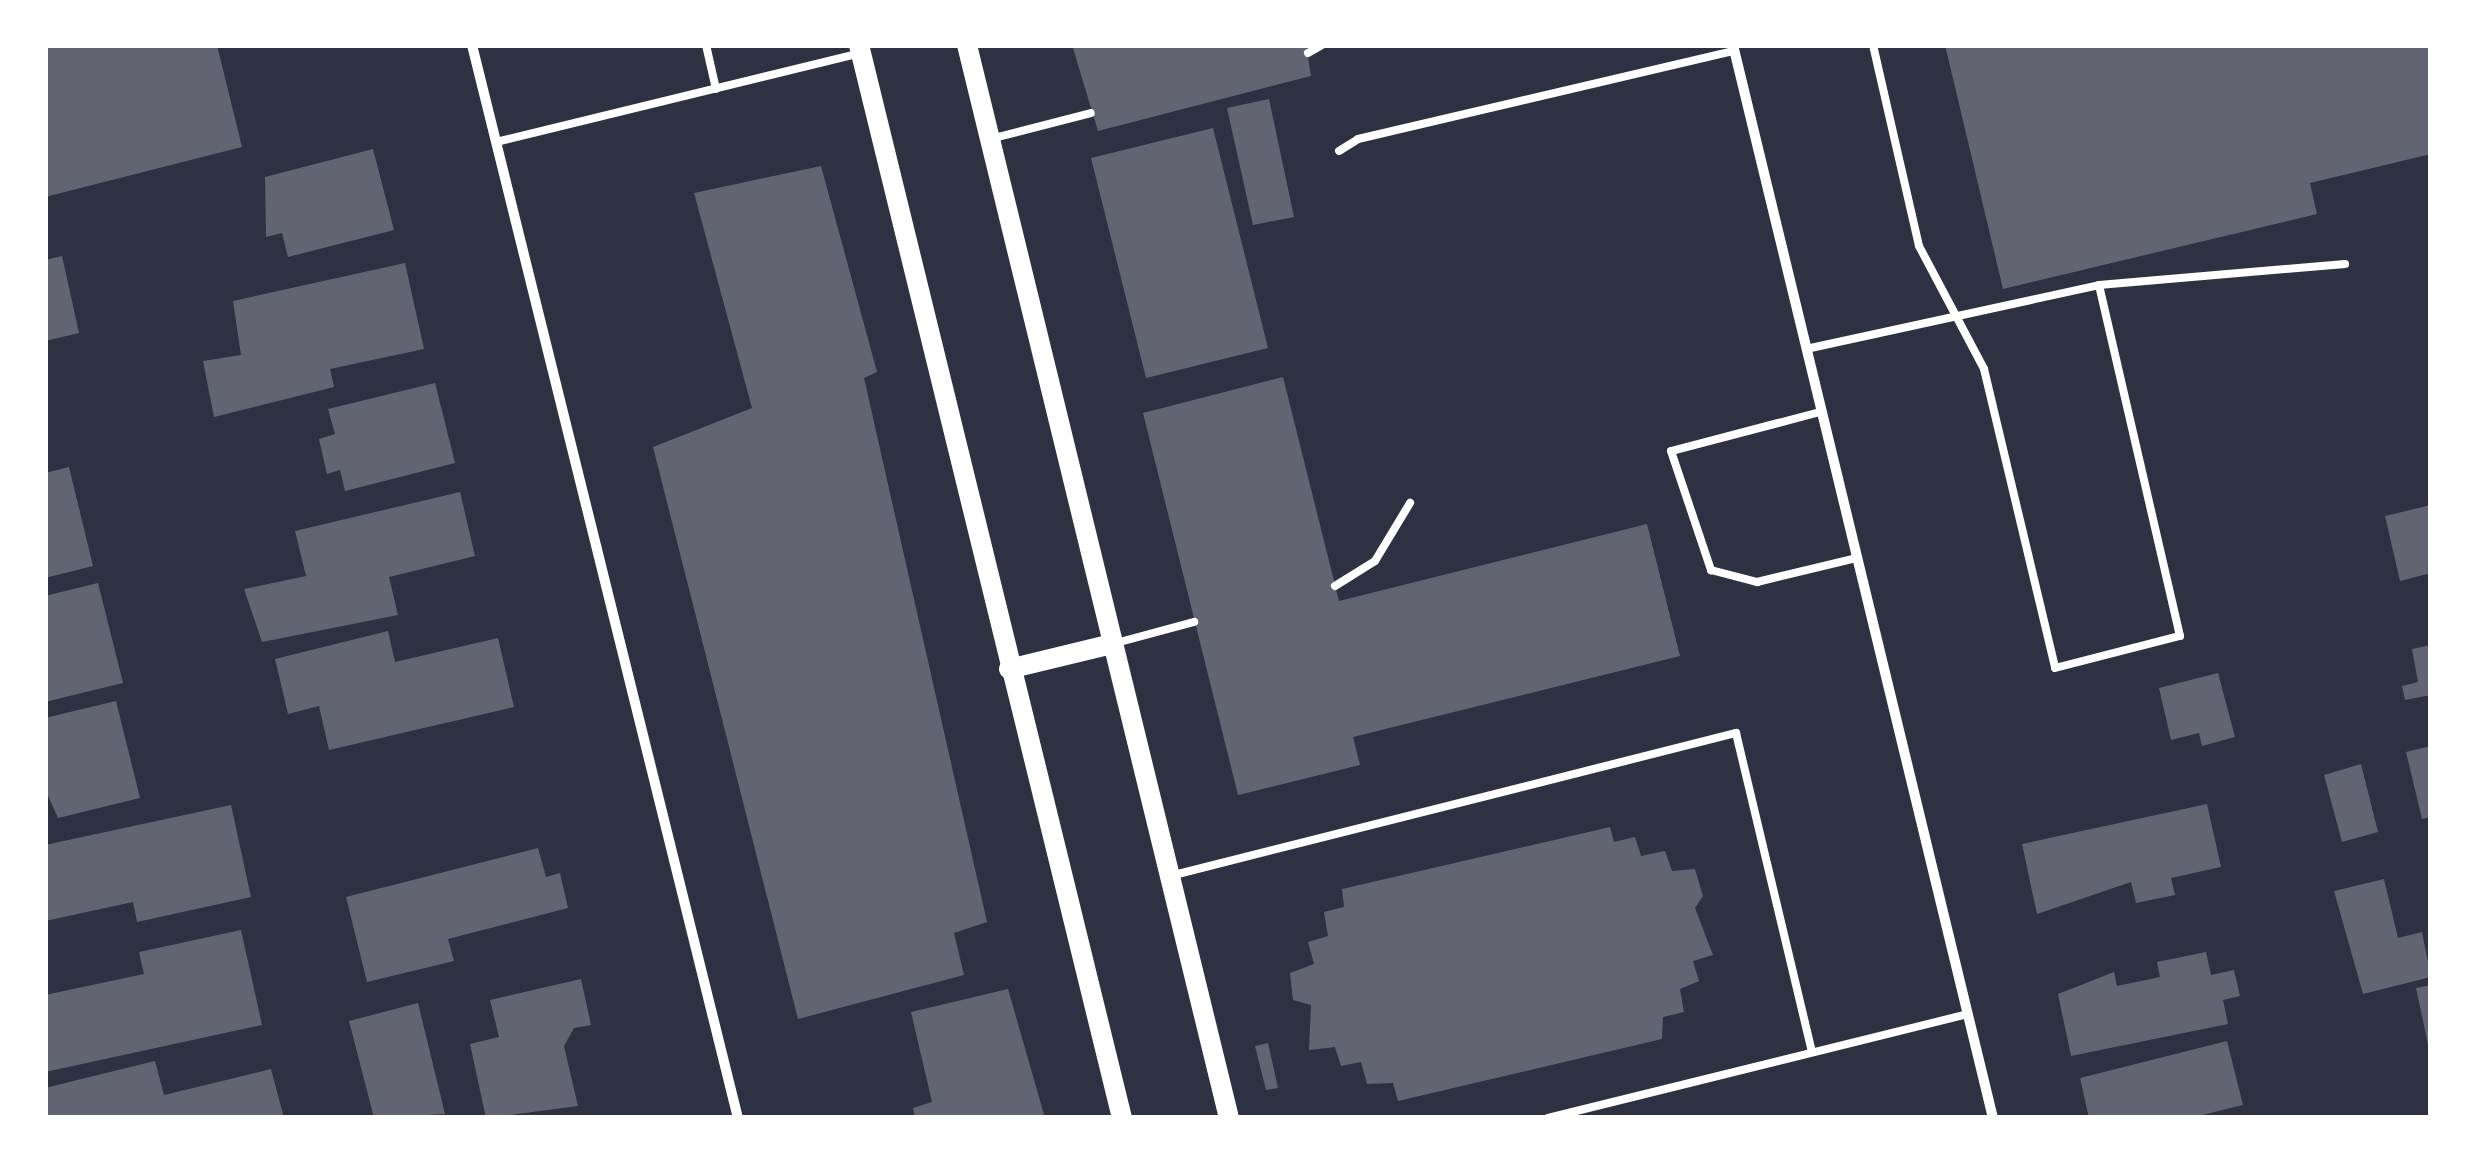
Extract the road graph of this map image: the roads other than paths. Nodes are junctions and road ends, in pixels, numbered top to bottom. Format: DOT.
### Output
graph roads {
  1 [pos="472,45"];
  2 [pos="706,45"];
  3 [pos="968,45"];
  4 [pos="1322,45"];
  5 [pos="1872,45"];
  6 [pos="1734,48"];
  7 [pos="860,49"];
  8 [pos="1308,53"];
  9 [pos="716,89"];
  10 [pos="1091,114"];
  11 [pos="990,139"];
  12 [pos="496,142"];
  13 [pos="1339,151"];
  14 [pos="2344,264"];
  15 [pos="2100,285"];
  16 [pos="1955,318"];
  17 [pos="1806,349"];
  18 [pos="1820,412"];
  19 [pos="1410,504"];
  20 [pos="1856,558"];
  21 [pos="1335,586"];
  22 [pos="1194,622"];
  23 [pos="1112,644"];
  24 [pos="1009,669"];
  25 [pos="1169,876"];
  26 [pos="1968,1014"];
  27 [pos="1812,1051"];
  28 [pos="738,1118"];
  29 [pos="1122,1118"];
  30 [pos="1228,1118"];
  31 [pos="1548,1118"];
  32 [pos="1993,1118"];
  1 -- 12 [label="street"];
  2 -- 9 [label="lane"];
  3 -- 11 [label="main road"];
  4 -- 8 [label="lane"];
  5 -- 16 [label="lane"];
  6 -- 13 [label="lane"];
  6 -- 17 [label="street"];
  7 -- 9 [label="lane"];
  7 -- 24 [label="main road"];
  9 -- 12 [label="lane"];
  10 -- 11 [label="lane"];
  11 -- 23 [label="main road"];
  12 -- 28 [label="street"];
  14 -- 15 [label="lane"];
  15 -- 16 [label="lane"];
  15 -- 16 [label="lane"];
  16 -- 17 [label="lane"];
  17 -- 18 [label="street"];
  18 -- 20 [label="street"];
  18 -- 20 [label="lane"];
  19 -- 21 [label="lane"];
  20 -- 26 [label="street"];
  22 -- 23 [label="lane"];
  23 -- 24 [label="main road"];
  23 -- 25 [label="main road"];
  24 -- 29 [label="main road"];
  25 -- 27 [label="lane"];
  25 -- 30 [label="main road"];
  26 -- 27 [label="lane"];
  26 -- 32 [label="street"];
  27 -- 31 [label="lane"];
}
